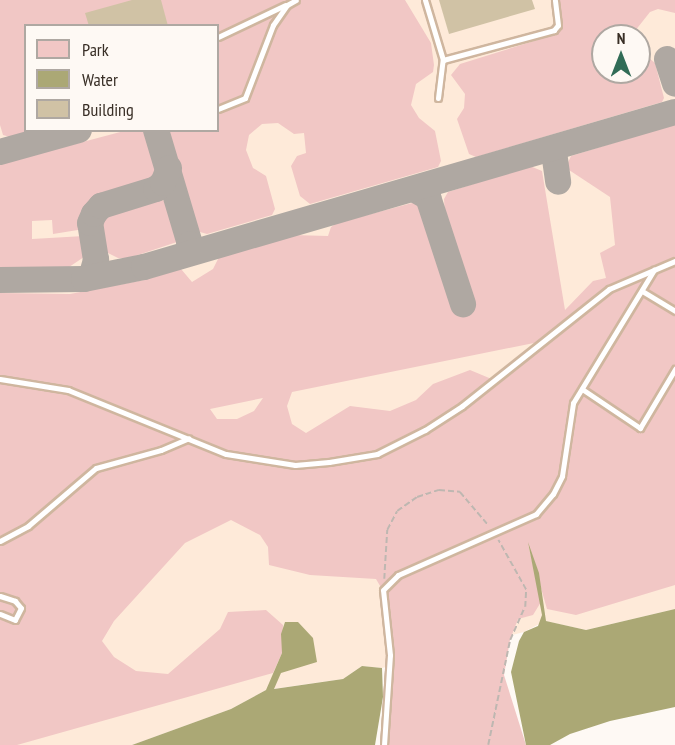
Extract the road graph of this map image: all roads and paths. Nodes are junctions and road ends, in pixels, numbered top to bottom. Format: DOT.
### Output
graph roads {
  1 [pos="296,0"];
  2 [pos="425,0"];
  3 [pos="555,0"];
  4 [pos="287,5"];
  5 [pos="219,37"];
  6 [pos="443,60"];
  7 [pos="438,98"];
  8 [pos="219,110"];
  9 [pos="675,261"];
  10 [pos="655,268"];
  11 [pos="642,291"];
  12 [pos="675,311"];
  13 [pos="675,369"];
  14 [pos="0,379"];
  15 [pos="582,389"];
  16 [pos="189,438"];
  17 [pos="495,534"];
  18 [pos="0,541"];
  19 [pos="383,590"];
  20 [pos="0,596"];
  21 [pos="0,614"];
  22 [pos="384,745"];
  23 [pos="488,745"];
  1 -- 4 [label="lane"];
  2 -- 6 [label="lane"];
  3 -- 6 [label="lane"];
  4 -- 5 [label="lane"];
  4 -- 8 [label="lane"];
  6 -- 7 [label="lane"];
  9 -- 10 [label="lane"];
  10 -- 11 [label="lane"];
  10 -- 16 [label="lane"];
  11 -- 12 [label="lane"];
  11 -- 15 [label="lane"];
  13 -- 15 [label="lane"];
  14 -- 16 [label="lane"];
  15 -- 17 [label="lane"];
  16 -- 18 [label="lane"];
  17 -- 19 [label="lane"];
  17 -- 19 [label="path"];
  17 -- 23 [label="path"];
  19 -- 22 [label="lane"];
  20 -- 21 [label="lane"];
}
